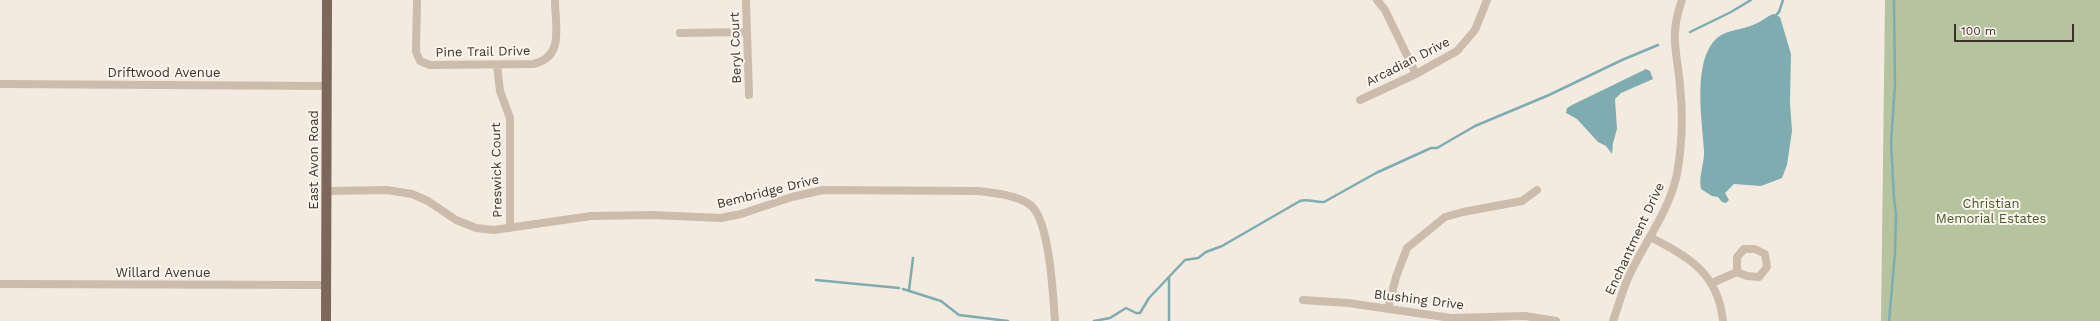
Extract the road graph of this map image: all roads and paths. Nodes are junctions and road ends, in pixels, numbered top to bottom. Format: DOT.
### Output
graph roads {
  1 [pos="327,0"];
  2 [pos="417,0"];
  3 [pos="554,0"];
  4 [pos="746,0"];
  5 [pos="1377,0"];
  6 [pos="1487,0"];
  7 [pos="1682,0"];
  8 [pos="747,32"];
  9 [pos="680,33"];
  10 [pos="497,65"];
  11 [pos="1416,74"];
  12 [pos="0,84"];
  13 [pos="327,86"];
  14 [pos="749,95"];
  15 [pos="1360,100"];
  16 [pos="1537,190"];
  17 [pos="326,191"];
  18 [pos="510,228"];
  19 [pos="1650,237"];
  20 [pos="1737,272"];
  21 [pos="1712,283"];
  22 [pos="0,284"];
  23 [pos="326,286"];
  24 [pos="1302,300"];
  25 [pos="1388,309"];
  26 [pos="1488,319"];
  27 [pos="326,321"];
  28 [pos="1055,321"];
  29 [pos="1556,321"];
  30 [pos="1613,321"];
  31 [pos="1723,321"];
  1 -- 13 [label="main road, East Avon Road"];
  2 -- 10 [label="street, Pine Trail Drive"];
  3 -- 10 [label="street, Pine Trail Drive"];
  4 -- 8 [label="street, Beryl Court"];
  5 -- 11 [label="street"];
  6 -- 11 [label="street, Arcadian Drive"];
  7 -- 19 [label="street, Enchantment Drive"];
  8 -- 9 [label="street"];
  8 -- 14 [label="street, Beryl Court"];
  10 -- 18 [label="street, Preswick Court"];
  11 -- 15 [label="street, Arcadian Drive"];
  12 -- 13 [label="street, Driftwood Avenue"];
  13 -- 17 [label="main road, East Avon Road"];
  16 -- 25 [label="street"];
  17 -- 18 [label="street, Bembridge Drive"];
  17 -- 23 [label="main road, East Avon Road"];
  18 -- 28 [label="street, Bembridge Drive"];
  19 -- 21 [label="street"];
  19 -- 30 [label="street, Enchantment Drive"];
  20 -- 21 [label="street"];
  21 -- 31 [label="street"];
  22 -- 23 [label="street, Willard Avenue"];
  23 -- 27 [label="main road, East Avon Road"];
  24 -- 25 [label="street, Blushing Drive"];
  25 -- 26 [label="street, Blushing Drive"];
  26 -- 29 [label="street, Blushing Drive"];
}
